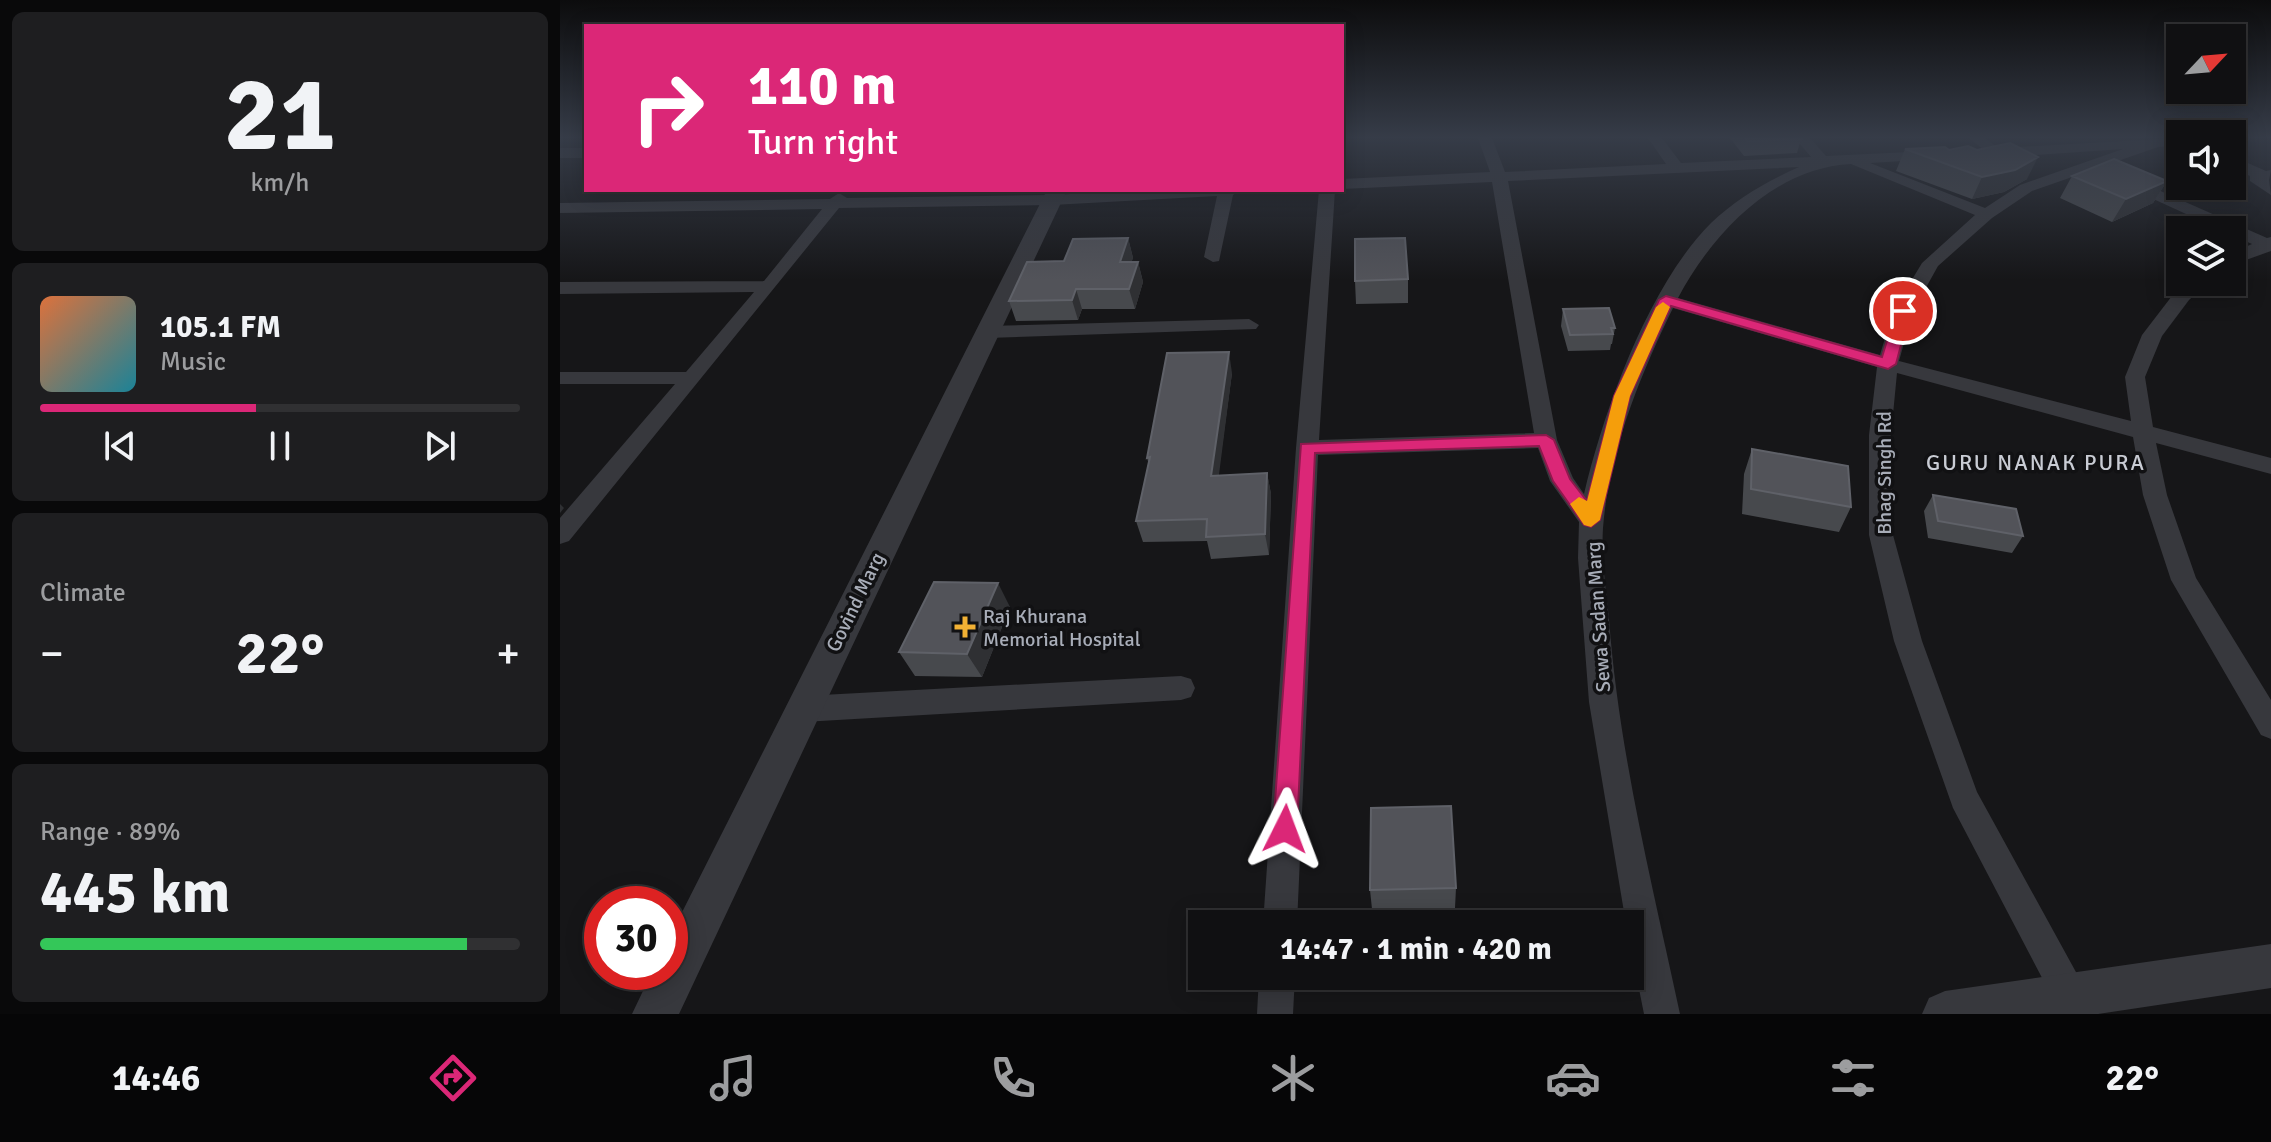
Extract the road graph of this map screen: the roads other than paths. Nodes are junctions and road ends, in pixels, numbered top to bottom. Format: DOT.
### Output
graph roads {
  1 [pos="1501,185"];
  2 [pos="1770,185"];
  3 [pos="1913,185"];
  4 [pos="2033,185"];
  5 [pos="2139,185"];
  6 [pos="1157,192"];
  7 [pos="1226,192"];
  8 [pos="1327,192"];
  9 [pos="1054,195"];
  10 [pos="839,197"];
  11 [pos="560,208"];
  12 [pos="1986,214"];
  13 [pos="2270,244"];
  14 [pos="2246,254"];
  15 [pos="1213,257"];
  16 [pos="769,286"];
  17 [pos="560,288"];
  18 [pos="2182,296"];
  19 [pos="1666,300"];
  20 [pos="1249,325"];
  21 [pos="987,332"];
  22 [pos="1888,364"];
  23 [pos="560,378"];
  24 [pos="693,378"];
  25 [pos="2143,432"];
  26 [pos="1546,440"];
  27 [pos="1307,448"];
  28 [pos="2271,466"];
  29 [pos="1591,520"];
  30 [pos="560,535"];
  31 [pos="1181,688"];
  32 [pos="803,709"];
  33 [pos="2271,726"];
  34 [pos="1281,910"];
  35 [pos="2271,966"];
  36 [pos="1276,990"];
  37 [pos="2075,1005"];
  38 [pos="655,1014"];
  39 [pos="1275,1014"];
  40 [pos="1662,1014"];
  41 [pos="1945,1014"];
  1 -- 26 [label="street"];
  2 -- 19 [label="street, Sewa Sadan Marg"];
  3 -- 12 [label="street"];
  4 -- 12 [label="street, Bhag Singh Rd"];
  5 -- 13 [label="street"];
  6 -- 9 [label="street"];
  7 -- 15 [label="street"];
  8 -- 27 [label="street"];
  9 -- 10 [label="street"];
  9 -- 21 [label="street, Govind Marg"];
  10 -- 11 [label="street"];
  10 -- 16 [label="street"];
  12 -- 22 [label="street, Bhag Singh Rd"];
  13 -- 14 [label="street"];
  16 -- 17 [label="street"];
  16 -- 24 [label="street"];
  18 -- 25 [label="street"];
  19 -- 22 [label="street"];
  19 -- 29 [label="street, Sewa Sadan Marg"];
  20 -- 21 [label="street"];
  21 -- 32 [label="street, Govind Marg"];
  22 -- 25 [label="street"];
  22 -- 37 [label="street, Bhag Singh Rd"];
  23 -- 24 [label="street"];
  24 -- 30 [label="street"];
  25 -- 28 [label="street"];
  25 -- 33 [label="street"];
  26 -- 27 [label="street"];
  26 -- 29 [label="street"];
  27 -- 34 [label="street"];
  29 -- 40 [label="street, Sewa Sadan Marg"];
  31 -- 32 [label="street"];
  32 -- 38 [label="street, Govind Marg"];
  35 -- 37 [label="street"];
  36 -- 39 [label="street"];
  37 -- 41 [label="street"];
}
